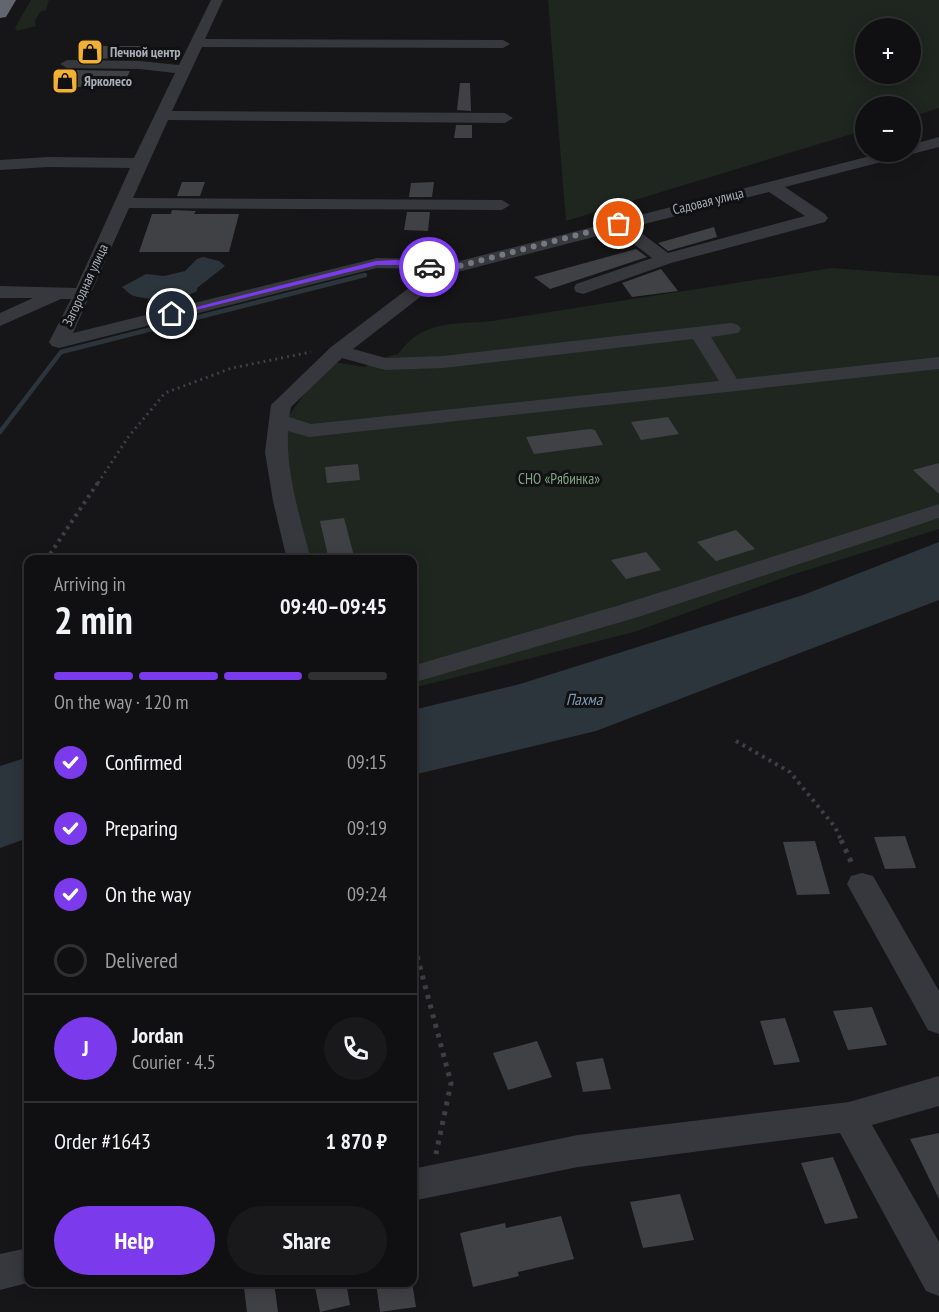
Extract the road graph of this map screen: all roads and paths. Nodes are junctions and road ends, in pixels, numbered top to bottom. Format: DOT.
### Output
graph roads {
  1 [pos="8,0"];
  2 [pos="217,0"];
  3 [pos="0,13"];
  4 [pos="198,43"];
  5 [pos="503,44"];
  6 [pos="68,64"];
  7 [pos="185,70"];
  8 [pos="164,115"];
  9 [pos="506,118"];
  10 [pos="939,142"];
  11 [pos="921,147"];
  12 [pos="863,162"];
  13 [pos="140,163"];
  14 [pos="0,165"];
  15 [pos="770,185"];
  16 [pos="123,203"];
  17 [pos="502,205"];
  18 [pos="619,224"];
  19 [pos="665,260"];
  20 [pos="444,270"];
  21 [pos="583,288"];
  22 [pos="0,292"];
  23 [pos="59,293"];
  24 [pos="83,294"];
  25 [pos="0,320"];
  26 [pos="731,328"];
  27 [pos="698,332"];
  28 [pos="342,348"];
  29 [pos="939,363"];
  30 [pos="732,386"];
  31 [pos="279,420"];
  32 [pos="939,511"];
  33 [pos="49,555"];
  34 [pos="298,555"];
  35 [pos="417,674"];
  36 [pos="736,741"];
  37 [pos="862,884"];
  38 [pos="417,956"];
  39 [pos="939,1020"];
  40 [pos="939,1091"];
  41 [pos="849,1117"];
  42 [pos="422,1184"];
  43 [pos="24,1267"];
  44 [pos="0,1272"];
  45 [pos="939,1278"];
  1 -- 3 [label="highway"];
  2 -- 4 [label="street, Загородная улица"];
  4 -- 5 [label="street"];
  4 -- 7 [label="street, Загородная улица"];
  6 -- 7 [label="street"];
  7 -- 8 [label="street, Загородная улица"];
  8 -- 9 [label="street"];
  8 -- 13 [label="street, Загородная улица"];
  10 -- 11 [label="street"];
  12 -- 15 [label="street, Садовая улица"];
  13 -- 14 [label="street"];
  13 -- 16 [label="street, Загородная улица"];
  15 -- 18 [label="street, Садовая улица"];
  15 -- 19 [label="street"];
  16 -- 17 [label="street"];
  16 -- 24 [label="street, Загородная улица"];
  18 -- 19 [label="street"];
  18 -- 20 [label="street, Садовая улица"];
  19 -- 21 [label="street"];
  20 -- 24 [label="street, Загородная улица"];
  20 -- 28 [label="street"];
  22 -- 23 [label="street"];
  23 -- 24 [label="street"];
  23 -- 25 [label="street"];
  26 -- 27 [label="street"];
  27 -- 28 [label="street"];
  27 -- 30 [label="street"];
  28 -- 31 [label="street"];
  28 -- 33 [label="path"];
  29 -- 30 [label="street"];
  30 -- 31 [label="street"];
  31 -- 34 [label="street"];
  32 -- 35 [label="street"];
  36 -- 37 [label="path"];
  37 -- 39 [label="street"];
  38 -- 42 [label="path"];
  40 -- 41 [label="street"];
  41 -- 42 [label="street"];
  41 -- 45 [label="street"];
  43 -- 44 [label="street"];
}
